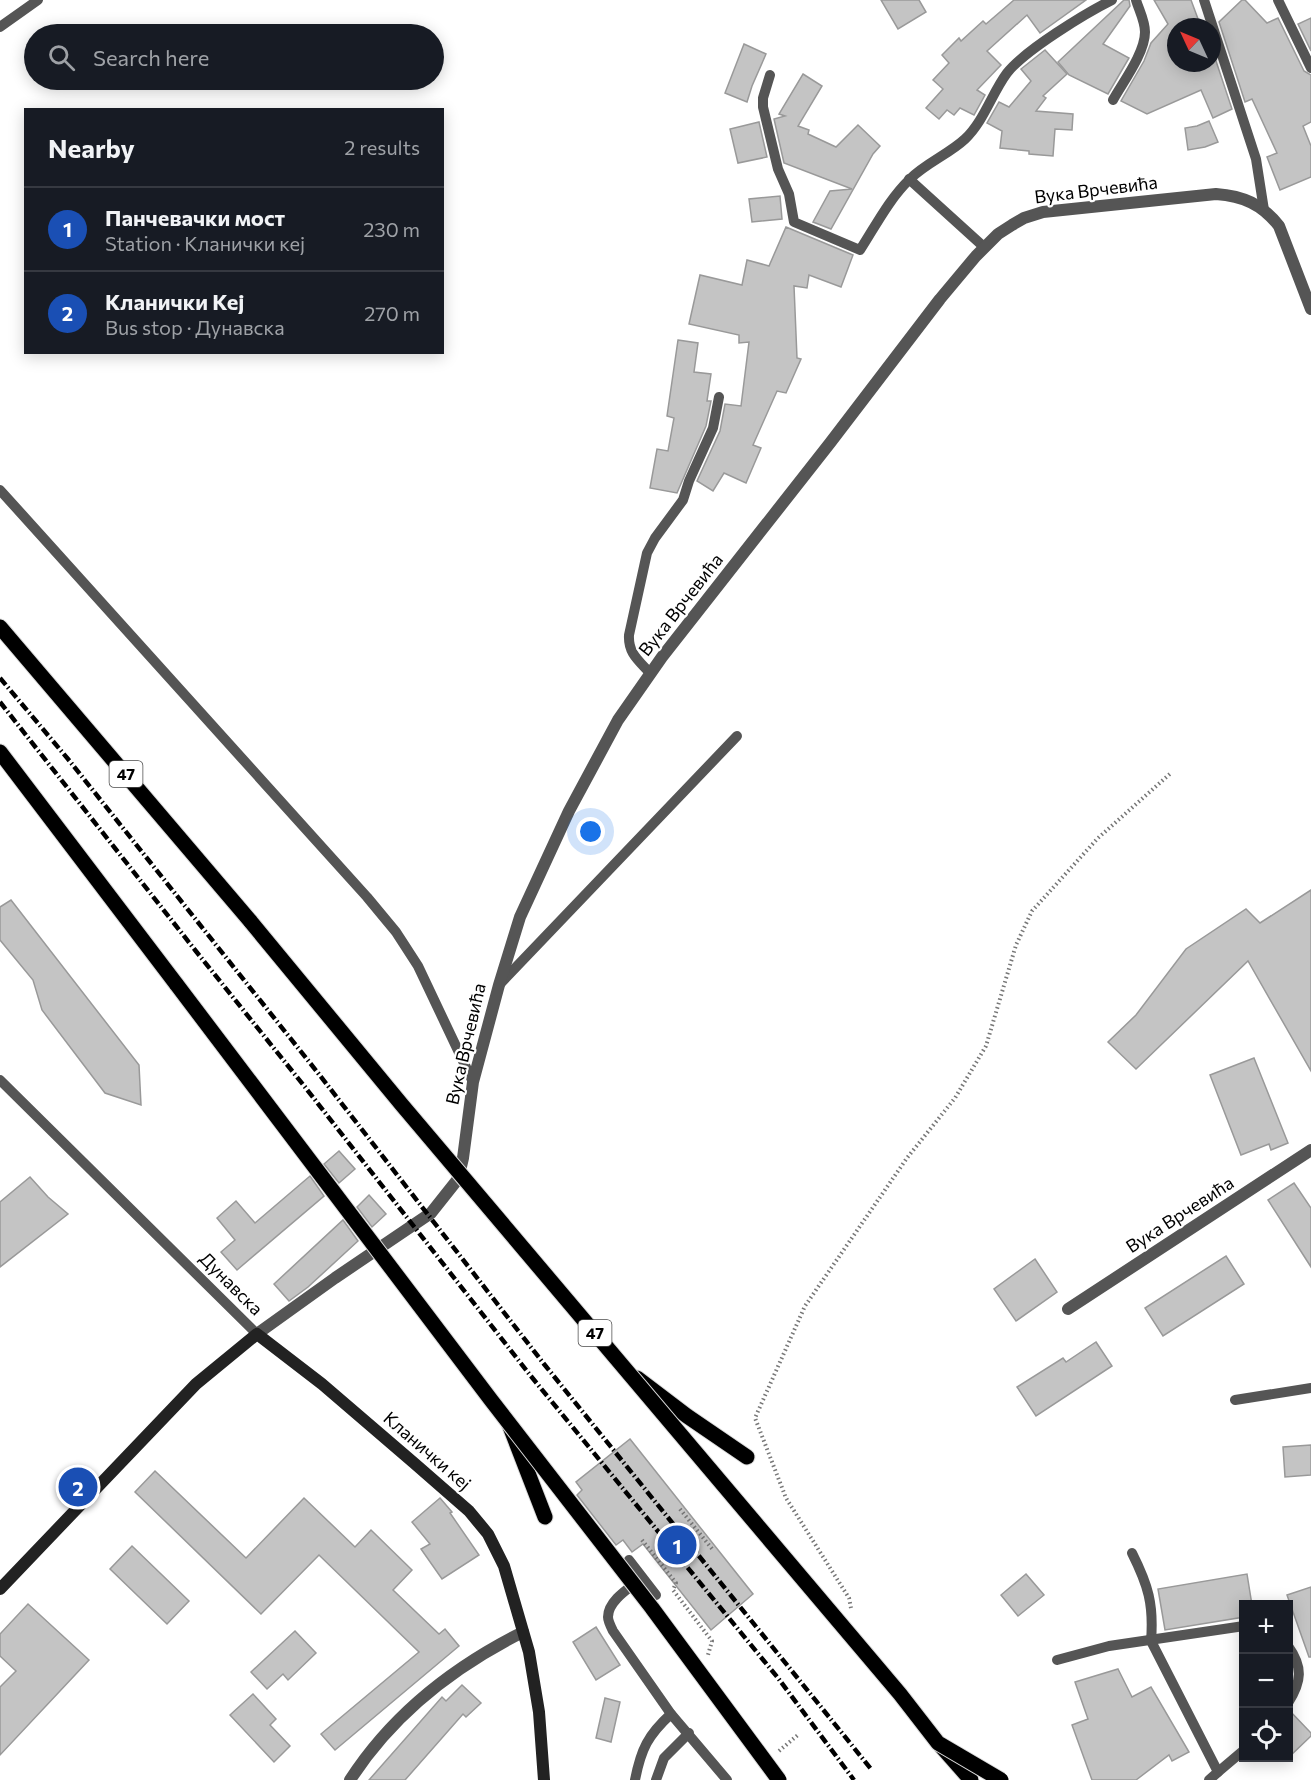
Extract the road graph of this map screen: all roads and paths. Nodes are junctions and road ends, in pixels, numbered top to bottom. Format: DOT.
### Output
graph roads {
  1 [pos="38,0"];
  2 [pos="1112,0"];
  3 [pos="1136,0"];
  4 [pos="1204,0"];
  5 [pos="1278,0"];
  6 [pos="0,27"];
  7 [pos="1311,68"];
  8 [pos="770,75"];
  9 [pos="1113,100"];
  10 [pos="909,179"];
  11 [pos="1264,210"];
  12 [pos="984,247"];
  13 [pos="1311,309"];
  14 [pos="719,397"];
  15 [pos="0,490"];
  16 [pos="0,627"];
  17 [pos="650,673"];
  18 [pos="737,735"];
  19 [pos="0,752"];
  20 [pos="1172,772"];
  21 [pos="498,985"];
  22 [pos="0,1080"];
  23 [pos="473,1082"];
  24 [pos="1311,1150"];
  25 [pos="1068,1309"];
  26 [pos="257,1334"];
  27 [pos="628,1372"];
  28 [pos="1311,1388"];
  29 [pos="1235,1400"];
  30 [pos="508,1421"];
  31 [pos="747,1457"];
  32 [pos="680,1509"];
  33 [pos="545,1516"];
  34 [pos="642,1540"];
  35 [pos="712,1550"];
  36 [pos="1132,1553"];
  37 [pos="629,1560"];
  38 [pos="642,1578"];
  39 [pos="0,1589"];
  40 [pos="656,1595"];
  41 [pos="853,1619"];
  42 [pos="1239,1627"];
  43 [pos="523,1632"];
  44 [pos="1151,1641"];
  45 [pos="1293,1653"];
  46 [pos="707,1657"];
  47 [pos="1057,1660"];
  48 [pos="1293,1693"];
  49 [pos="671,1714"];
  50 [pos="689,1733"];
  51 [pos="799,1734"];
  52 [pos="938,1743"];
  53 [pos="776,1753"];
  54 [pos="1239,1754"];
  55 [pos="1218,1772"];
  56 [pos="350,1780"];
  57 [pos="544,1780"];
  58 [pos="634,1780"];
  59 [pos="656,1780"];
  60 [pos="727,1780"];
  61 [pos="779,1780"];
  62 [pos="971,1780"];
  63 [pos="1001,1780"];
  64 [pos="1209,1780"];
  1 -- 6 [label="lane"];
  2 -- 10 [label="lane"];
  3 -- 9 [label="lane"];
  4 -- 11 [label="lane"];
  5 -- 7 [label="lane"];
  8 -- 10 [label="lane"];
  10 -- 12 [label="lane"];
  11 -- 12 [label="street, Вука Врчевића"];
  11 -- 13 [label="street, Вука Врчевића"];
  12 -- 17 [label="street, Вука Врчевића"];
  14 -- 17 [label="lane"];
  15 -- 23 [label="lane"];
  16 -- 27 [label="main road, 47, bridge"];
  17 -- 21 [label="street, Вука Врчевића"];
  18 -- 21 [label="lane"];
  19 -- 30 [label="main road, bridge"];
  20 -- 41 [label="path"];
  21 -- 23 [label="street, Вука Врчевића"];
  22 -- 26 [label="lane, Дунавска"];
  23 -- 26 [label="street, Вука Врчевића"];
  24 -- 25 [label="street, Вука Врчевића"];
  26 -- 39 [label="main road, Дунавска"];
  26 -- 43 [label="main road, Кланички кеј"];
  27 -- 31 [label="main road, bridge"];
  27 -- 52 [label="main road, 47, bridge"];
  28 -- 29 [label="lane"];
  30 -- 33 [label="main road, bridge"];
  30 -- 61 [label="main road, bridge"];
  32 -- 35 [label="path"];
  34 -- 46 [label="path"];
  36 -- 44 [label="lane"];
  37 -- 38 [label="lane"];
  38 -- 40 [label="lane"];
  38 -- 49 [label="lane"];
  42 -- 44 [label="lane"];
  43 -- 56 [label="street"];
  43 -- 57 [label="main road, Кланички кеј"];
  44 -- 47 [label="lane"];
  44 -- 55 [label="lane"];
  45 -- 48 [label="lane"];
  49 -- 50 [label="lane"];
  49 -- 58 [label="lane"];
  50 -- 59 [label="lane"];
  50 -- 60 [label="lane"];
  51 -- 53 [label="path"];
  52 -- 62 [label="main road, 47"];
  52 -- 63 [label="main road, bridge"];
  54 -- 55 [label="lane"];
  55 -- 64 [label="lane"];
}
